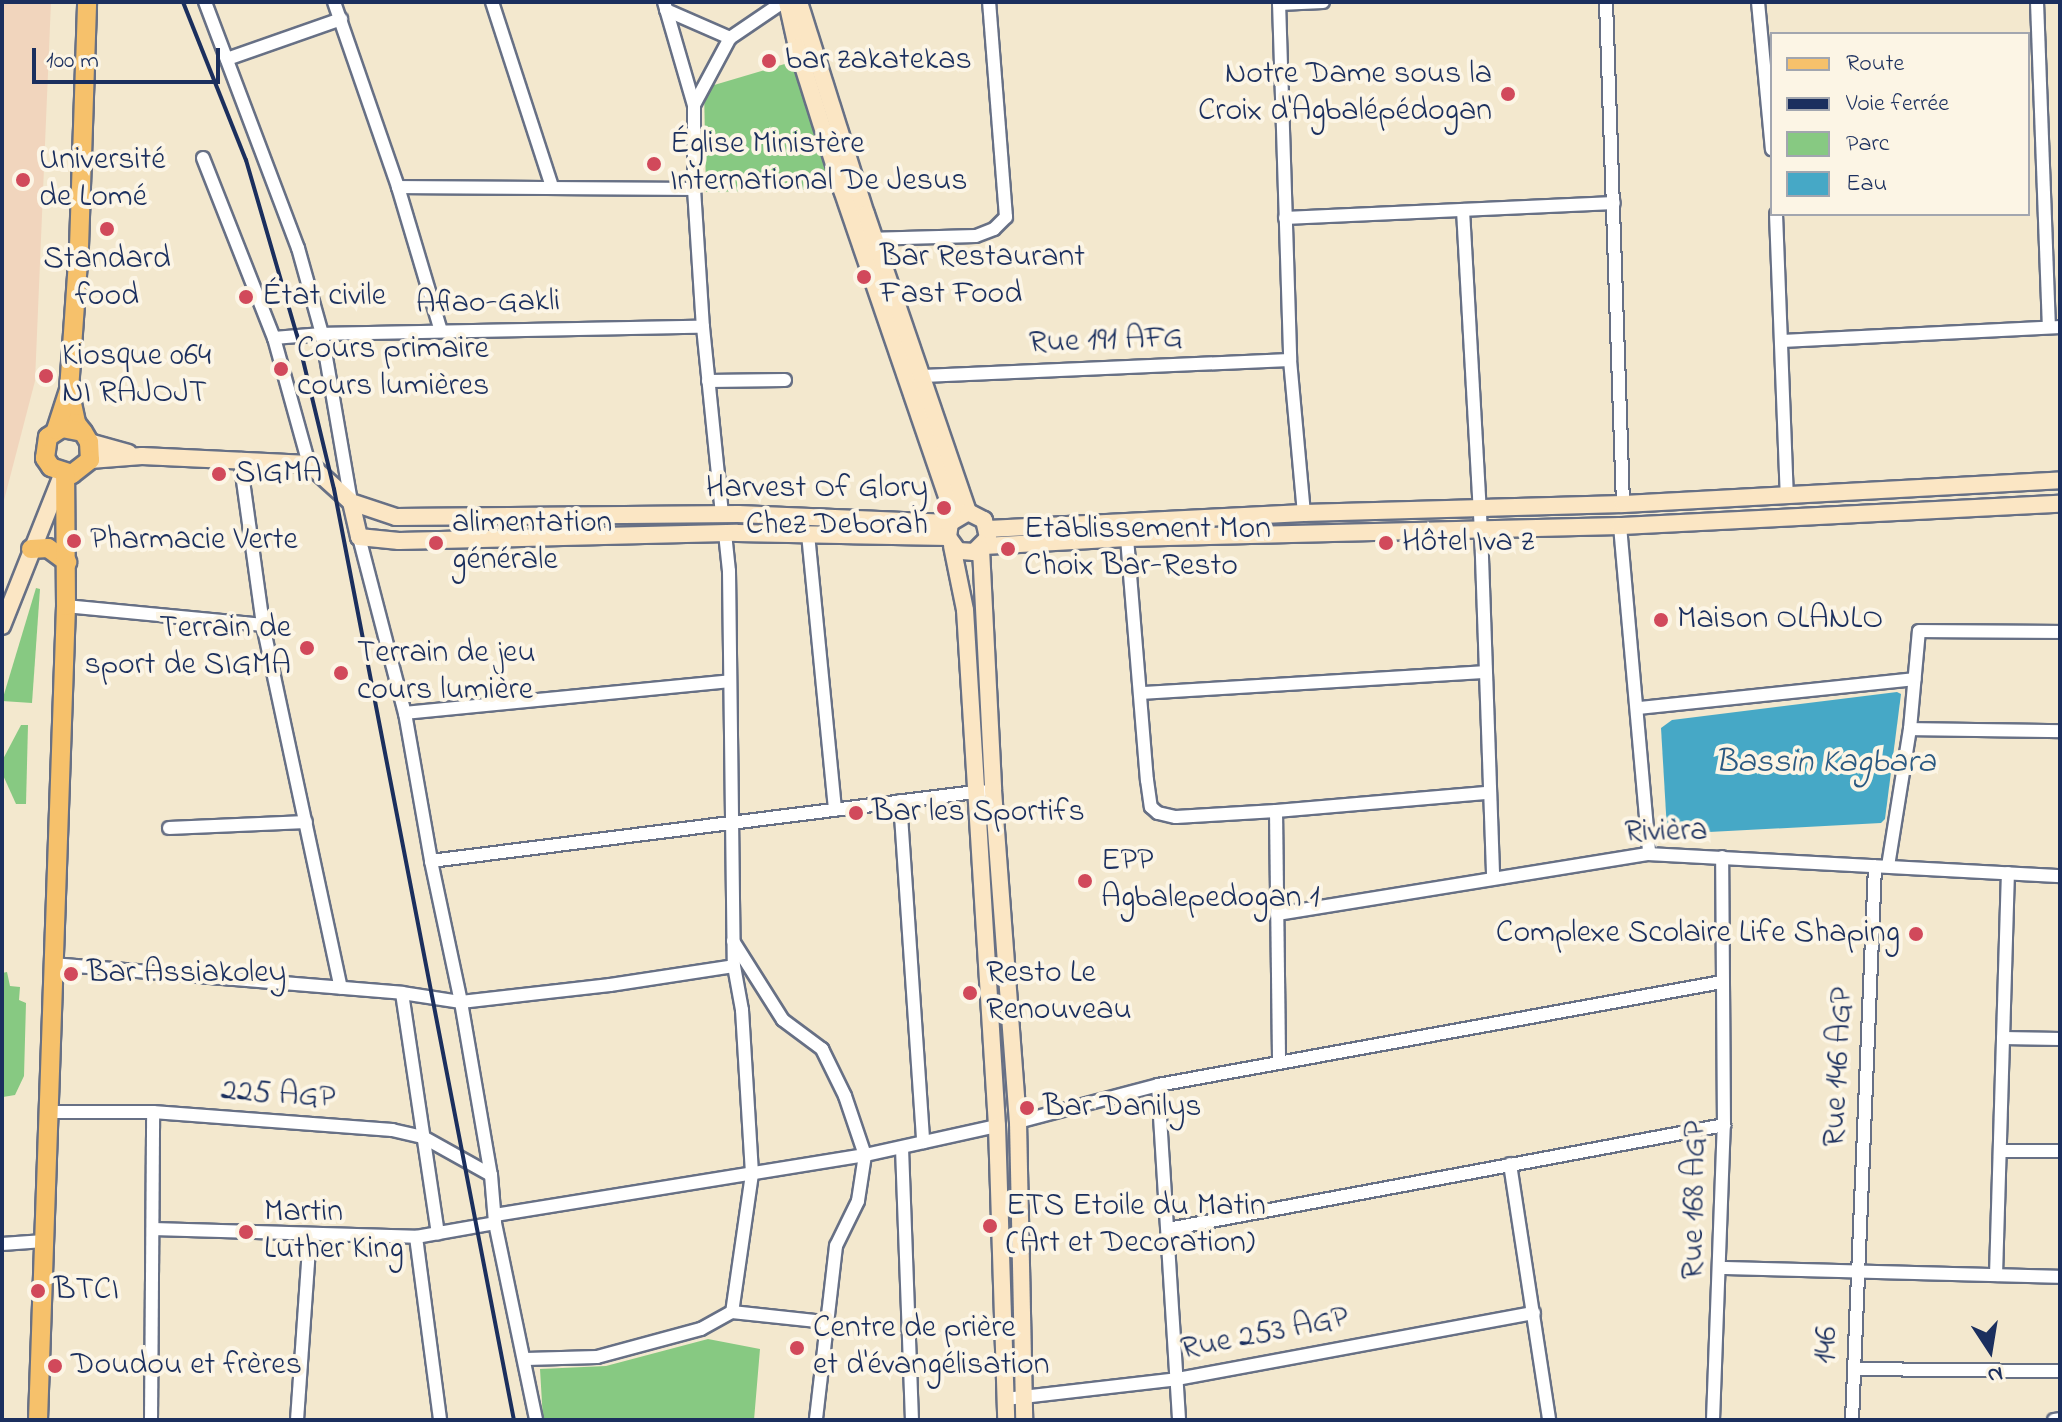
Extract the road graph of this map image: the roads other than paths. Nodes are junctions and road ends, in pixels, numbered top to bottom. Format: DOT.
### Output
graph roads {
  1 [pos="87,2"];
  2 [pos="205,2"];
  3 [pos="334,2"];
  4 [pos="492,2"];
  5 [pos="785,2"];
  6 [pos="799,2"];
  7 [pos="989,2"];
  8 [pos="1323,2"];
  9 [pos="1606,2"];
  10 [pos="1758,2"];
  11 [pos="2037,2"];
  12 [pos="1279,3"];
  13 [pos="665,6"];
  14 [pos="341,19"];
  15 [pos="730,38"];
  16 [pos="227,59"];
  17 [pos="694,105"];
  18 [pos="1770,128"];
  19 [pos="203,158"];
  20 [pos="2030,160"];
  21 [pos="2044,160"];
  22 [pos="398,187"];
  23 [pos="552,187"];
  24 [pos="694,189"];
  25 [pos="1614,203"];
  26 [pos="1463,210"];
  27 [pos="1776,216"];
  28 [pos="1285,218"];
  29 [pos="867,239"];
  30 [pos="703,327"];
  31 [pos="2054,327"];
  32 [pos="441,331"];
  33 [pos="322,334"];
  34 [pos="274,338"];
  35 [pos="1783,341"];
  36 [pos="1290,360"];
  37 [pos="923,376"];
  38 [pos="785,380"];
  39 [pos="708,381"];
  40 [pos="69,390"];
  41 [pos="56,430"];
  42 [pos="240,459"];
  43 [pos="74,460"];
  44 [pos="309,464"];
  45 [pos="2060,480"];
  46 [pos="1787,496"];
  47 [pos="351,502"];
  48 [pos="1623,504"];
  49 [pos="2060,504"];
  50 [pos="1480,508"];
  51 [pos="1304,513"];
  52 [pos="722,515"];
  53 [pos="1620,526"];
  54 [pos="954,527"];
  55 [pos="988,529"];
  56 [pos="1481,529"];
  57 [pos="725,533"];
  58 [pos="808,534"];
  59 [pos="359,537"];
  60 [pos="1127,538"];
  61 [pos="982,547"];
  62 [pos="31,549"];
  63 [pos="67,554"];
  64 [pos="66,606"];
  65 [pos="263,625"];
  66 [pos="2,626"];
  67 [pos="2060,632"];
  68 [pos="1485,672"];
  69 [pos="1914,679"];
  70 [pos="729,681"];
  71 [pos="1142,693"];
  72 [pos="1639,708"];
  73 [pos="405,713"];
  74 [pos="1910,729"];
  75 [pos="2060,731"];
  76 [pos="993,790"];
  77 [pos="975,792"];
  78 [pos="1488,793"];
  79 [pos="900,801"];
  80 [pos="835,810"];
  81 [pos="1276,811"];
  82 [pos="306,822"];
  83 [pos="731,822"];
  84 [pos="169,828"];
  85 [pos="1649,854"];
  86 [pos="1722,857"];
  87 [pos="431,861"];
  88 [pos="1881,866"];
  89 [pos="2008,873"];
  90 [pos="2060,876"];
  91 [pos="1493,877"];
  92 [pos="1277,914"];
  93 [pos="733,941"];
  94 [pos="52,964"];
  95 [pos="734,966"];
  96 [pos="1722,982"];
  97 [pos="341,988"];
  98 [pos="402,993"];
  99 [pos="461,1002"];
  100 [pos="2003,1038"];
  101 [pos="2060,1039"];
  102 [pos="1279,1062"];
  103 [pos="1158,1085"];
  104 [pos="50,1112"];
  105 [pos="153,1112"];
  106 [pos="1018,1122"];
  107 [pos="1724,1125"];
  108 [pos="997,1126"];
  109 [pos="423,1137"];
  110 [pos="923,1142"];
  111 [pos="902,1148"];
  112 [pos="2000,1151"];
  113 [pos="2060,1151"];
  114 [pos="865,1155"];
  115 [pos="1510,1164"];
  116 [pos="752,1174"];
  117 [pos="491,1175"];
  118 [pos="495,1219"];
  119 [pos="153,1229"];
  120 [pos="1168,1229"];
  121 [pos="438,1233"];
  122 [pos="310,1236"];
  123 [pos="416,1237"];
  124 [pos="44,1241"];
  125 [pos="2,1244"];
  126 [pos="1722,1268"];
  127 [pos="1856,1271"];
  128 [pos="1996,1275"];
  129 [pos="2060,1277"];
  130 [pos="732,1312"];
  131 [pos="1534,1313"];
  132 [pos="826,1322"];
  133 [pos="526,1359"];
  134 [pos="1854,1369"];
  135 [pos="2060,1371"];
  136 [pos="1177,1379"];
  137 [pos="1023,1396"];
  138 [pos="1005,1399"];
  139 [pos="2060,1419"];
  140 [pos="38,1420"];
  141 [pos="151,1420"];
  142 [pos="297,1420"];
  143 [pos="440,1420"];
  144 [pos="536,1420"];
  145 [pos="816,1420"];
  146 [pos="912,1420"];
  147 [pos="1006,1420"];
  148 [pos="1024,1420"];
  149 [pos="1179,1420"];
  150 [pos="1549,1420"];
  151 [pos="1713,1420"];
  152 [pos="1852,1420"];
  153 [pos="2054,1420"];
  1 -- 40 [label="main road"];
  2 -- 16 [label="street"];
  3 -- 14 [label="street"];
  4 -- 23 [label="street"];
  5 -- 15 [label="street"];
  5 -- 29 [label="street"];
  6 -- 29 [label="street"];
  7 -- 29 [label="street"];
  8 -- 12 [label="street"];
  9 -- 25 [label="street"];
  10 -- 18 [label="street"];
  11 -- 21 [label="street"];
  12 -- 28 [label="street"];
  13 -- 15 [label="street"];
  13 -- 17 [label="street"];
  14 -- 16 [label="street"];
  14 -- 22 [label="street"];
  15 -- 17 [label="street"];
  16 -- 33 [label="street"];
  17 -- 24 [label="street"];
  19 -- 34 [label="street"];
  20 -- 21 [label="street"];
  21 -- 31 [label="street"];
  22 -- 23 [label="street"];
  22 -- 32 [label="street"];
  23 -- 24 [label="street"];
  24 -- 30 [label="street"];
  25 -- 26 [label="street"];
  25 -- 48 [label="street"];
  26 -- 28 [label="street"];
  26 -- 50 [label="street"];
  27 -- 35 [label="street"];
  28 -- 36 [label="street"];
  29 -- 37 [label="street"];
  29 -- 54 [label="street"];
  30 -- 32 [label="street, Aflao-Gakli"];
  30 -- 39 [label="street"];
  31 -- 35 [label="street"];
  32 -- 33 [label="street, Aflao-Gakli"];
  33 -- 34 [label="street, Aflao-Gakli"];
  33 -- 47 [label="street"];
  34 -- 44 [label="street"];
  35 -- 46 [label="street"];
  36 -- 37 [label="street, Rue 191 AFG"];
  36 -- 51 [label="street"];
  37 -- 54 [label="street"];
  38 -- 39 [label="street"];
  39 -- 52 [label="street"];
  40 -- 41 [label="main road"];
  40 -- 43 [label="main road"];
  41 -- 43 [label="main road"];
  41 -- 43 [label="main road"];
  42 -- 43 [label="street"];
  42 -- 44 [label="street"];
  42 -- 65 [label="street"];
  43 -- 62 [label="street"];
  43 -- 63 [label="main road"];
  44 -- 47 [label="street"];
  45 -- 46 [label="street"];
  46 -- 48 [label="street"];
  47 -- 52 [label="street"];
  47 -- 59 [label="street"];
  48 -- 50 [label="street"];
  49 -- 53 [label="street"];
  50 -- 51 [label="street"];
  50 -- 56 [label="street"];
  51 -- 55 [label="street"];
  52 -- 54 [label="street"];
  53 -- 56 [label="street"];
  53 -- 72 [label="street"];
  54 -- 55 [label="street"];
  54 -- 58 [label="street"];
  54 -- 61 [label="street"];
  54 -- 77 [label="street"];
  55 -- 61 [label="street"];
  56 -- 60 [label="street"];
  56 -- 68 [label="street"];
  57 -- 58 [label="street"];
  57 -- 59 [label="street"];
  57 -- 70 [label="street"];
  58 -- 80 [label="street"];
  59 -- 73 [label="street"];
  60 -- 61 [label="street"];
  60 -- 71 [label="street"];
  61 -- 76 [label="street"];
  62 -- 63 [label="main road"];
  62 -- 66 [label="street"];
  63 -- 64 [label="main road"];
  64 -- 65 [label="street"];
  64 -- 94 [label="main road"];
  65 -- 82 [label="street"];
  67 -- 69 [label="street, Rue 146 AGP"];
  68 -- 71 [label="street"];
  68 -- 78 [label="street"];
  69 -- 72 [label="street"];
  69 -- 74 [label="street, Rue 146 AGP"];
  70 -- 73 [label="street"];
  70 -- 83 [label="street"];
  71 -- 81 [label="street"];
  72 -- 85 [label="street"];
  73 -- 87 [label="street"];
  74 -- 75 [label="street"];
  74 -- 88 [label="street, Rue 146 AGP"];
  76 -- 77 [label="street"];
  76 -- 106 [label="street"];
  77 -- 79 [label="street"];
  77 -- 108 [label="street"];
  78 -- 81 [label="street"];
  78 -- 91 [label="street"];
  79 -- 80 [label="street"];
  79 -- 110 [label="street"];
  80 -- 83 [label="street"];
  81 -- 92 [label="street"];
  82 -- 84 [label="street"];
  82 -- 97 [label="street"];
  83 -- 87 [label="street"];
  83 -- 93 [label="street"];
  85 -- 86 [label="street, Rivièra"];
  85 -- 91 [label="street, Rivièra"];
  86 -- 88 [label="street, Rivièra"];
  86 -- 96 [label="street, Rue 168 AGP"];
  87 -- 99 [label="street"];
  88 -- 89 [label="street, Rivièra"];
  88 -- 127 [label="street, Rue 146 AGP"];
  89 -- 90 [label="street, Rivièra"];
  89 -- 100 [label="street"];
  91 -- 92 [label="street, Rivièra"];
  92 -- 102 [label="street"];
  93 -- 95 [label="street"];
  93 -- 114 [label="street"];
  94 -- 97 [label="street"];
  94 -- 104 [label="main road"];
  95 -- 99 [label="street"];
  95 -- 116 [label="street"];
  96 -- 102 [label="street"];
  96 -- 107 [label="street, Rue 168 AGP"];
  97 -- 98 [label="street"];
  98 -- 99 [label="street"];
  98 -- 109 [label="street"];
  99 -- 117 [label="street"];
  100 -- 101 [label="street"];
  100 -- 112 [label="street"];
  102 -- 103 [label="street"];
  103 -- 106 [label="street"];
  103 -- 120 [label="street"];
  104 -- 105 [label="street, 225 AGP"];
  104 -- 124 [label="main road"];
  105 -- 109 [label="street, 225 AGP"];
  105 -- 119 [label="street"];
  106 -- 108 [label="street"];
  106 -- 137 [label="street"];
  107 -- 115 [label="street"];
  107 -- 126 [label="street, Rue 168 AGP"];
  108 -- 110 [label="street"];
  108 -- 138 [label="street"];
  109 -- 117 [label="street, 225 AGP"];
  109 -- 121 [label="street"];
  110 -- 111 [label="street"];
  111 -- 114 [label="street"];
  111 -- 146 [label="street"];
  112 -- 113 [label="street"];
  112 -- 128 [label="street"];
  114 -- 116 [label="street"];
  114 -- 132 [label="street"];
  115 -- 120 [label="street"];
  115 -- 131 [label="street"];
  116 -- 118 [label="street"];
  116 -- 130 [label="street"];
  117 -- 118 [label="street"];
  118 -- 121 [label="street"];
  118 -- 133 [label="street"];
  119 -- 122 [label="street"];
  119 -- 141 [label="street"];
  120 -- 136 [label="street"];
  121 -- 123 [label="street"];
  122 -- 123 [label="street"];
  122 -- 142 [label="street"];
  123 -- 143 [label="street"];
  124 -- 125 [label="street"];
  124 -- 140 [label="main road"];
  126 -- 127 [label="street"];
  126 -- 151 [label="street, Rue 168 AGP"];
  127 -- 128 [label="street"];
  127 -- 134 [label="street, 146"];
  128 -- 129 [label="street"];
  130 -- 132 [label="street"];
  130 -- 133 [label="street"];
  131 -- 136 [label="street, Rue 253 AGP"];
  131 -- 150 [label="street"];
  132 -- 145 [label="street"];
  133 -- 144 [label="street"];
  134 -- 135 [label="street"];
  134 -- 152 [label="street, 146"];
  136 -- 137 [label="street, Rue 253 AGP"];
  136 -- 149 [label="street"];
  137 -- 138 [label="street, Rue 253 AGP"];
  137 -- 148 [label="street"];
  138 -- 147 [label="street"];
  139 -- 153 [label="street"];
}
